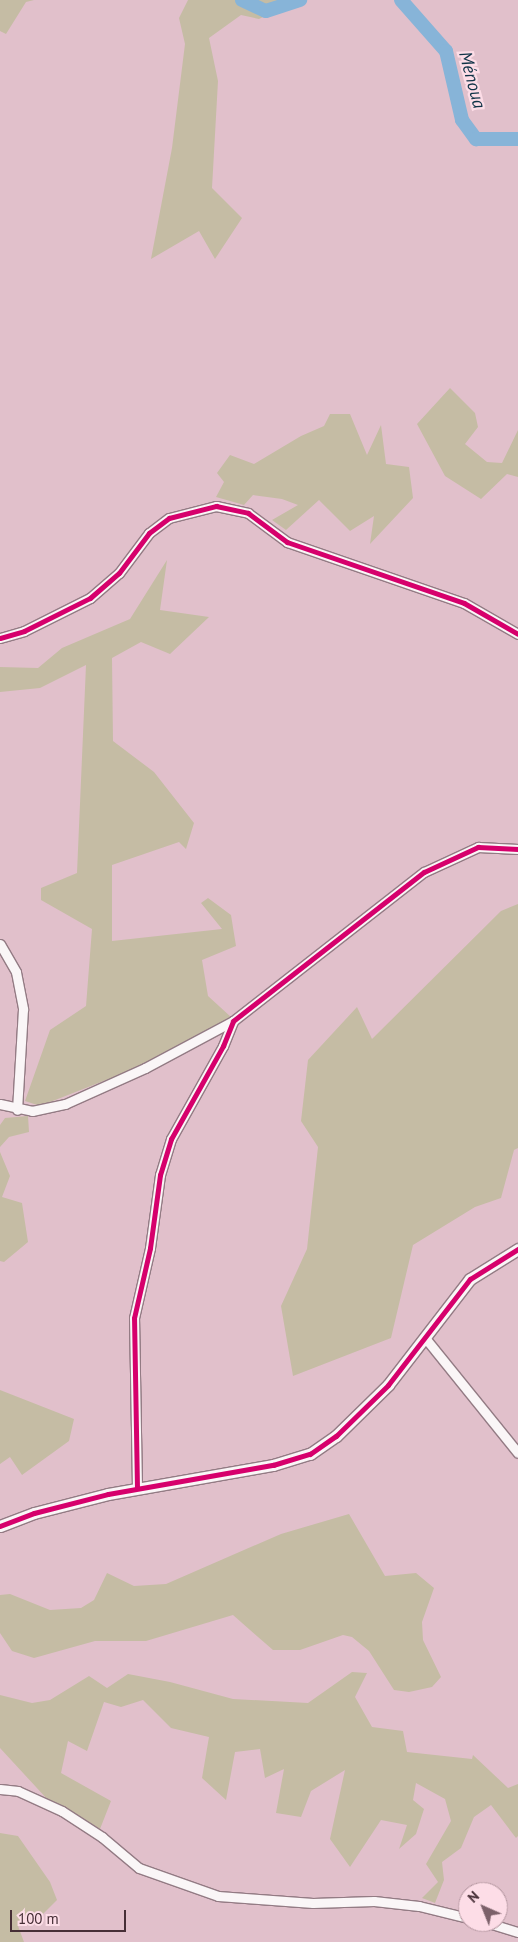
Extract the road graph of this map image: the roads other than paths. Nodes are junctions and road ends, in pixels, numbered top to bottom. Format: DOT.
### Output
graph roads {
  1 [pos="518,634"];
  2 [pos="0,638"];
  3 [pos="518,849"];
  4 [pos="0,944"];
  5 [pos="233,1021"];
  6 [pos="0,1104"];
  7 [pos="17,1110"];
  8 [pos="518,1249"];
  9 [pos="426,1339"];
  10 [pos="518,1453"];
  11 [pos="137,1488"];
  12 [pos="0,1526"];
  13 [pos="0,1789"];
  14 [pos="458,1916"];
  1 -- 2 [label="street"];
  3 -- 5 [label="street"];
  4 -- 7 [label="street"];
  5 -- 7 [label="street"];
  5 -- 11 [label="street"];
  6 -- 7 [label="street"];
  8 -- 9 [label="street"];
  9 -- 10 [label="street"];
  9 -- 11 [label="street"];
  11 -- 12 [label="street"];
  13 -- 14 [label="street"];
}
